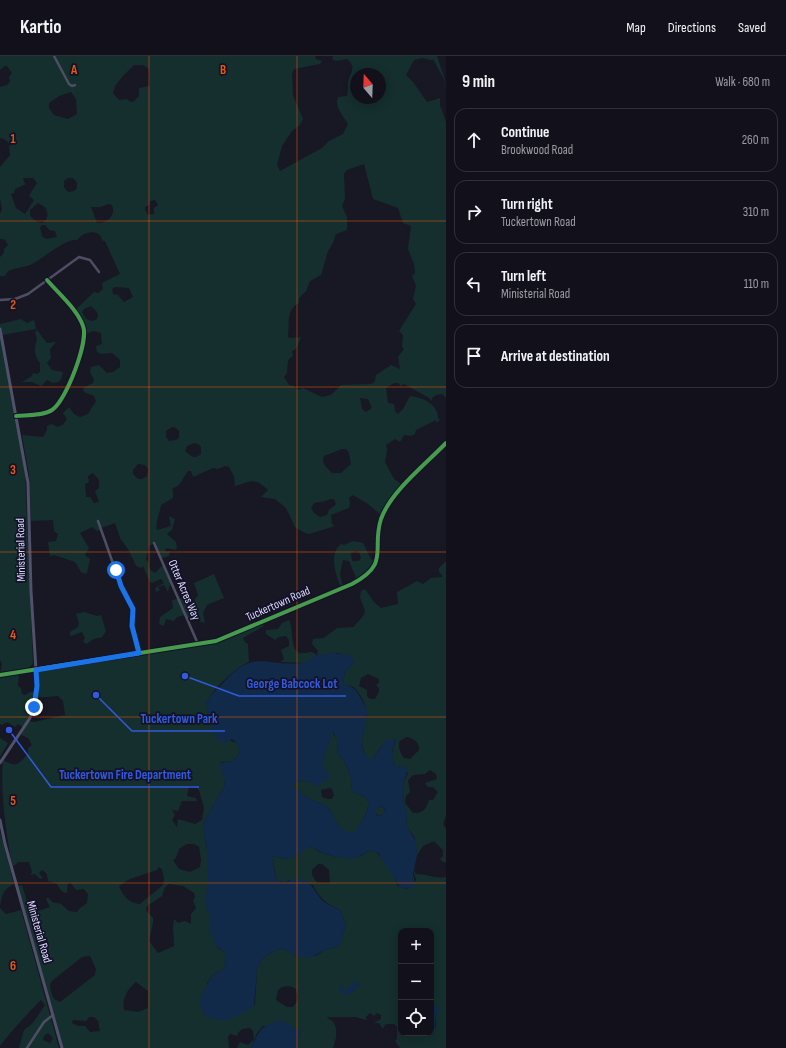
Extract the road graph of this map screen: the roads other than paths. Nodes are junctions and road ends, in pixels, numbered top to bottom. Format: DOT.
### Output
graph roads {
  1 [pos="54,56"];
  2 [pos="75,85"];
  3 [pos="99,272"];
  4 [pos="47,280"];
  5 [pos="0,300"];
  6 [pos="0,329"];
  7 [pos="16,416"];
  8 [pos="446,443"];
  9 [pos="98,521"];
  10 [pos="154,544"];
  11 [pos="198,644"];
  12 [pos="139,653"];
  13 [pos="36,670"];
  14 [pos="0,675"];
  15 [pos="0,763"];
  16 [pos="0,820"];
  17 [pos="53,1015"];
  18 [pos="28,1048"];
  19 [pos="62,1048"];
  1 -- 2 [label="street"];
  3 -- 4 [label="street"];
  4 -- 5 [label="street"];
  4 -- 7 [label="street"];
  6 -- 7 [label="main road, Ministerial Road"];
  7 -- 13 [label="main road, Ministerial Road"];
  8 -- 11 [label="main road, Tuckertown Road"];
  9 -- 12 [label="street"];
  10 -- 11 [label="street, Otter Acres Way"];
  11 -- 12 [label="main road, Tuckertown Road"];
  12 -- 13 [label="main road, Tuckertown Road"];
  13 -- 14 [label="main road, Tuckertown Road"];
  13 -- 15 [label="main road, Ministerial Road"];
  16 -- 17 [label="main road, Ministerial Road"];
  17 -- 18 [label="street"];
  17 -- 19 [label="main road, Ministerial Road"];
}
